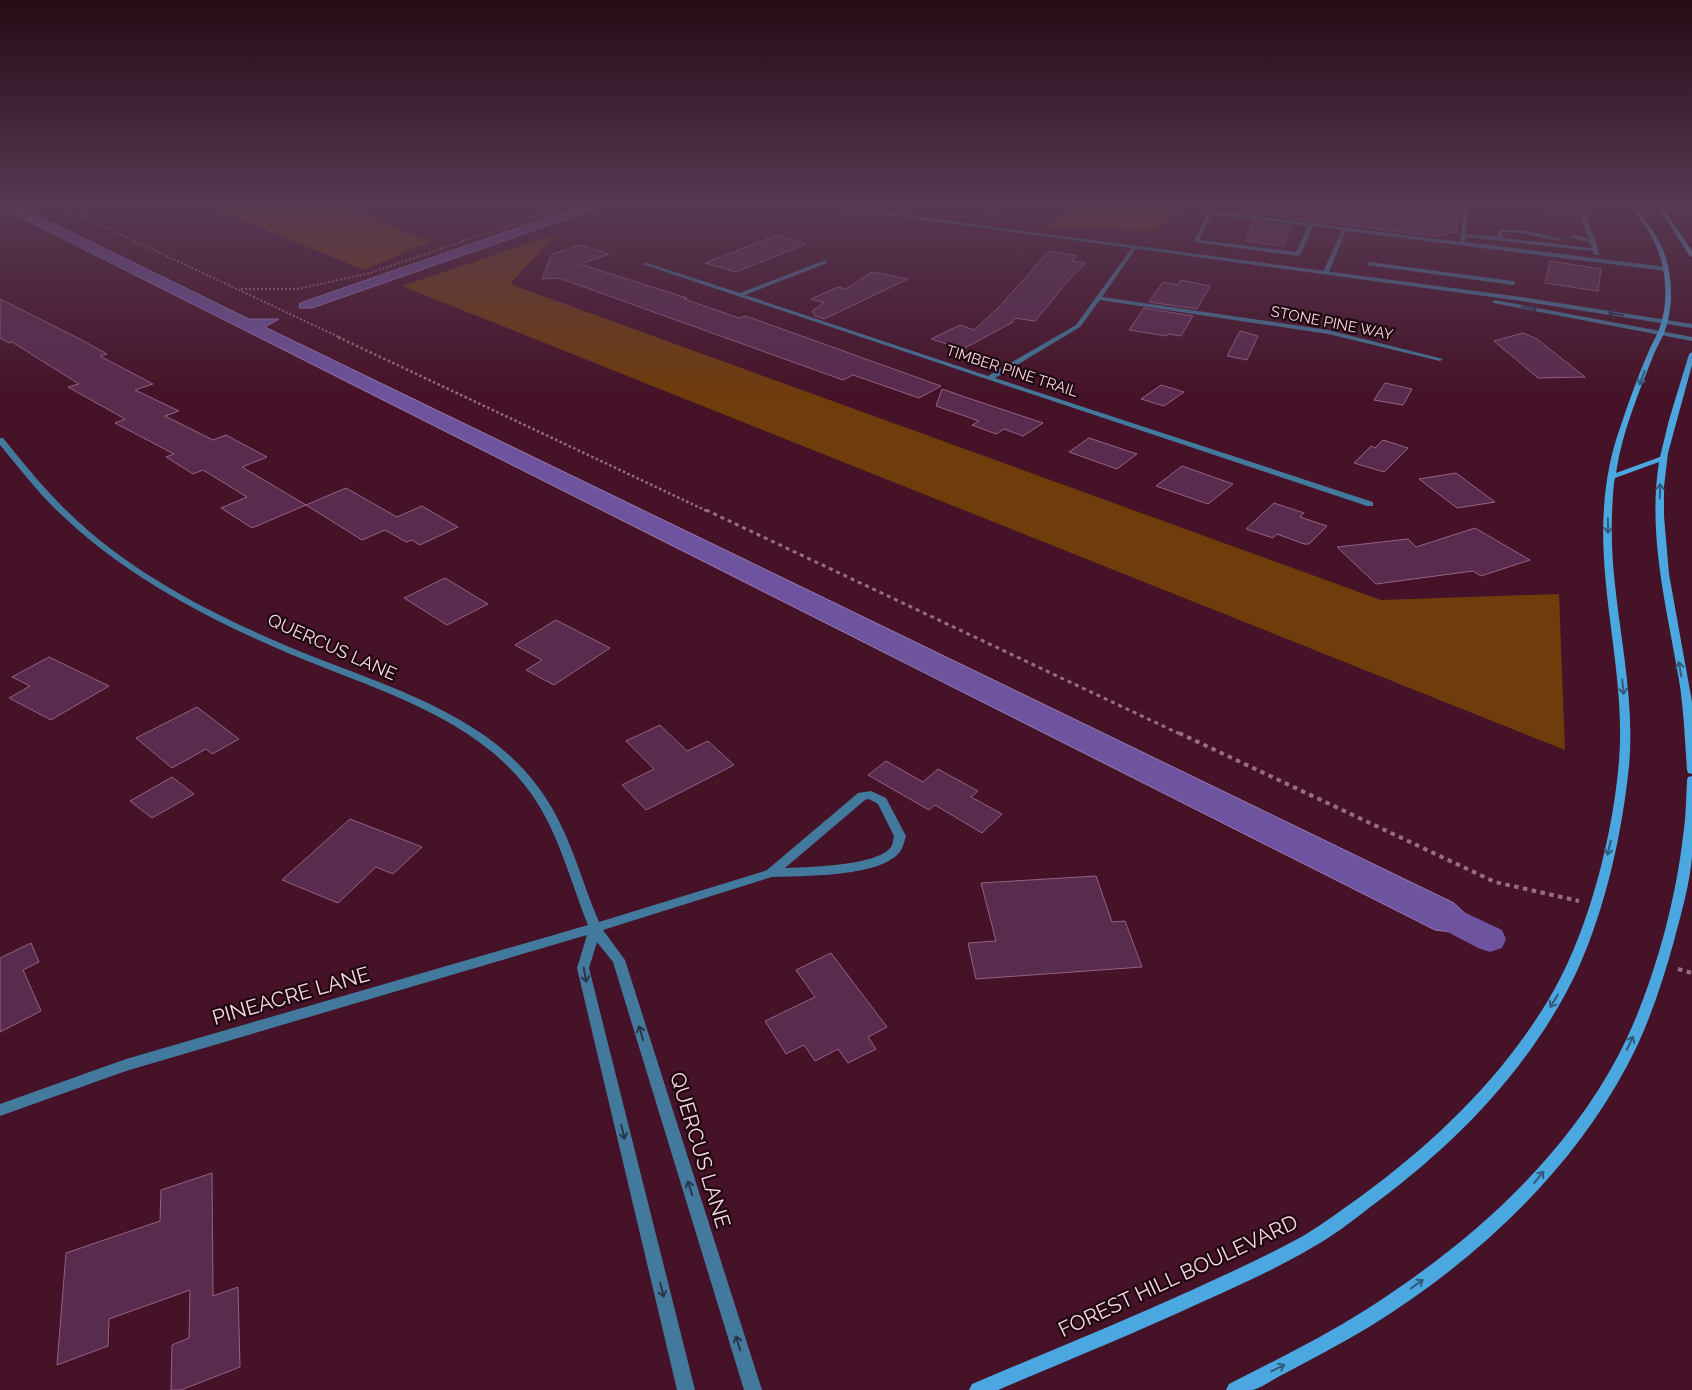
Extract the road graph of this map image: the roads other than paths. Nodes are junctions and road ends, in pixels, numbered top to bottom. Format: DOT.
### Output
graph roads {
  1 [pos="657,268"];
  2 [pos="809,268"];
  3 [pos="1120,268"];
  4 [pos="1294,268"];
  5 [pos="1328,268"];
  6 [pos="1399,268"];
  7 [pos="1657,268"];
  8 [pos="1666,269"];
  9 [pos="1326,272"];
  10 [pos="1514,283"];
  11 [pos="741,295"];
  12 [pos="1099,298"];
  13 [pos="1664,322"];
  14 [pos="1692,326"];
  15 [pos="1661,333"];
  16 [pos="1692,338"];
  17 [pos="1692,354"];
  18 [pos="1440,360"];
  19 [pos="989,378"];
  20 [pos="0,440"];
  21 [pos="1664,458"];
  22 [pos="1611,477"];
  23 [pos="1370,504"];
  24 [pos="1692,770"];
  25 [pos="1692,780"];
  26 [pos="771,873"];
  27 [pos="595,928"];
  28 [pos="0,1110"];
  29 [pos="686,1390"];
  30 [pos="753,1390"];
  31 [pos="978,1390"];
  32 [pos="1235,1390"];
  1 -- 11 [label="street, TIMBER PINE TRAIL"];
  2 -- 11 [label="street"];
  3 -- 12 [label="street"];
  4 -- 9 [label="street"];
  5 -- 9 [label="street"];
  6 -- 10 [label="street"];
  7 -- 8 [label="street"];
  8 -- 13 [label="main road, FOREST HILL BOULEVARD"];
  13 -- 9 [label="street, one-way"];
  9 -- 15 [label="street, one-way"];
  11 -- 19 [label="street, TIMBER PINE TRAIL"];
  12 -- 18 [label="street, STONE PINE WAY"];
  12 -- 19 [label="street"];
  13 -- 14 [label="street"];
  13 -- 15 [label="main road, FOREST HILL BOULEVARD"];
  15 -- 16 [label="street"];
  15 -- 22 [label="main road, FOREST HILL BOULEVARD, one-way"];
  17 -- 21 [label="main road"];
  19 -- 23 [label="street, TIMBER PINE TRAIL"];
  20 -- 27 [label="street, QUERCUS LANE"];
  21 -- 22 [label="main road"];
  24 -- 21 [label="main road, one-way"];
  22 -- 31 [label="main road, FOREST HILL BOULEVARD, one-way"];
  32 -- 25 [label="main road, one-way"];
  26 -- 26 [label="street"];
  26 -- 27 [label="street, PINEACRE LANE"];
  27 -- 28 [label="street, PINEACRE LANE"];
  27 -- 29 [label="street, one-way"];
  30 -- 27 [label="street, QUERCUS LANE, one-way"];
}
